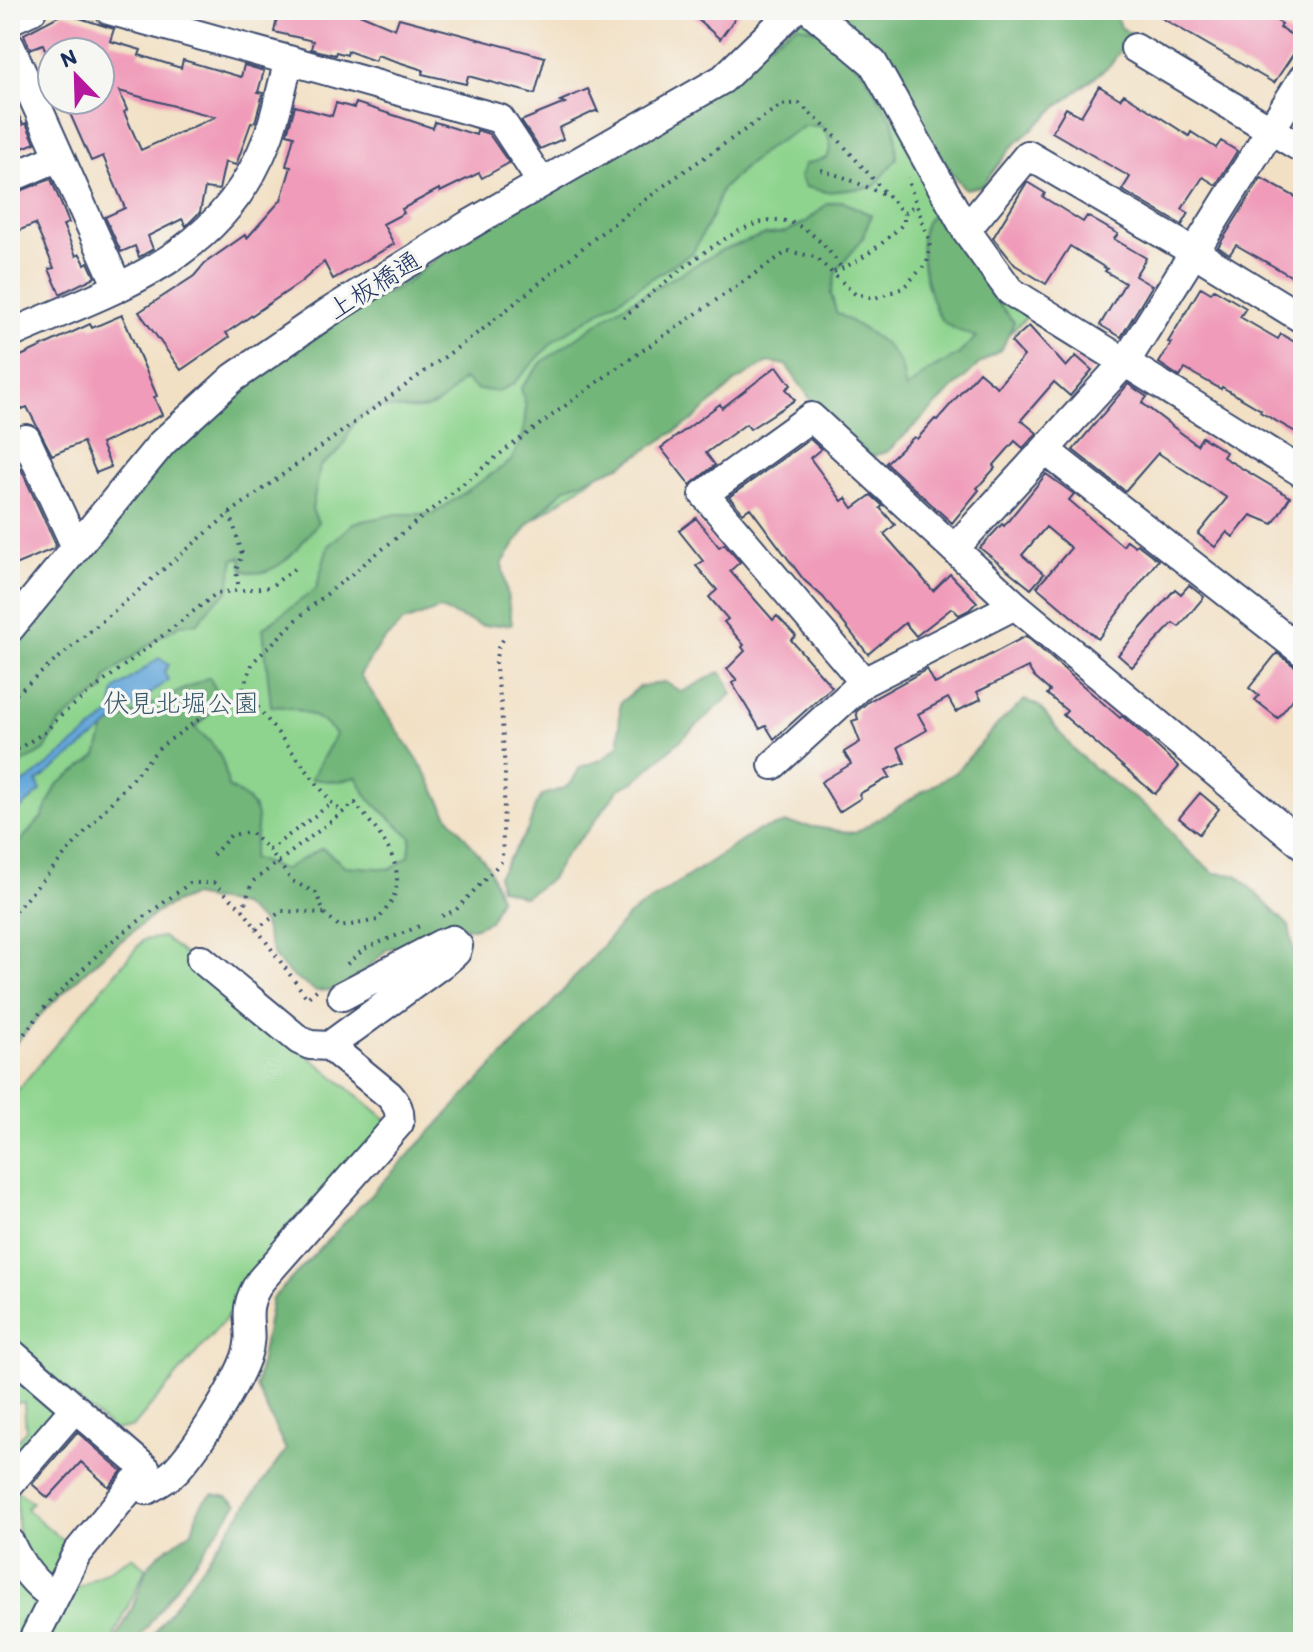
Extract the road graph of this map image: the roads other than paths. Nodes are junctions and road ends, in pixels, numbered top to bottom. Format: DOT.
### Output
graph roads {
  1 [pos="32,10"];
  2 [pos="109,10"];
  3 [pos="794,10"];
  4 [pos="810,10"];
  5 [pos="10,20"];
  6 [pos="10,46"];
  7 [pos="1135,48"];
  8 [pos="289,60"];
  9 [pos="1303,78"];
  10 [pos="1270,128"];
  11 [pos="1303,149"];
  12 [pos="59,157"];
  13 [pos="10,178"];
  14 [pos="542,183"];
  15 [pos="966,230"];
  16 [pos="1194,252"];
  17 [pos="118,287"];
  18 [pos="1303,319"];
  19 [pos="10,334"];
  20 [pos="1126,361"];
  21 [pos="26,439"];
  22 [pos="1045,450"];
  23 [pos="1303,473"];
  24 [pos="76,547"];
  25 [pos="954,549"];
  26 [pos="1015,605"];
  27 [pos="10,628"];
  28 [pos="1303,652"];
  29 [pos="864,682"];
  30 [pos="773,765"];
  31 [pos="1303,845"];
  32 [pos="201,959"];
  33 [pos="338,981"];
  34 [pos="329,1046"];
  35 [pos="10,1352"];
  36 [pos="75,1408"];
  37 [pos="134,1482"];
  38 [pos="10,1483"];
  39 [pos="10,1543"];
  40 [pos="54,1597"];
  41 [pos="32,1642"];
  1 -- 5 [label="street"];
  2 -- 8 [label="street"];
  3 -- 14 [label="street, 上板橋通"];
  4 -- 15 [label="street"];
  6 -- 12 [label="street"];
  7 -- 10 [label="street"];
  8 -- 14 [label="street"];
  8 -- 17 [label="street"];
  9 -- 10 [label="street"];
  10 -- 11 [label="street"];
  10 -- 16 [label="street"];
  12 -- 13 [label="street"];
  12 -- 17 [label="street"];
  14 -- 24 [label="street, 上板橋通"];
  15 -- 16 [label="street"];
  15 -- 20 [label="street"];
  16 -- 18 [label="street"];
  16 -- 20 [label="street"];
  17 -- 19 [label="street"];
  20 -- 22 [label="street"];
  20 -- 23 [label="street"];
  21 -- 24 [label="street"];
  22 -- 25 [label="street"];
  22 -- 28 [label="street"];
  24 -- 27 [label="street, 上板橋通"];
  25 -- 26 [label="street"];
  25 -- 29 [label="street"];
  26 -- 29 [label="street"];
  26 -- 31 [label="street"];
  29 -- 30 [label="street"];
  32 -- 34 [label="street"];
  33 -- 34 [label="street"];
  34 -- 37 [label="street"];
  35 -- 36 [label="street"];
  36 -- 37 [label="street"];
  36 -- 38 [label="street"];
  37 -- 40 [label="street"];
  39 -- 40 [label="street"];
  40 -- 41 [label="street"];
}
